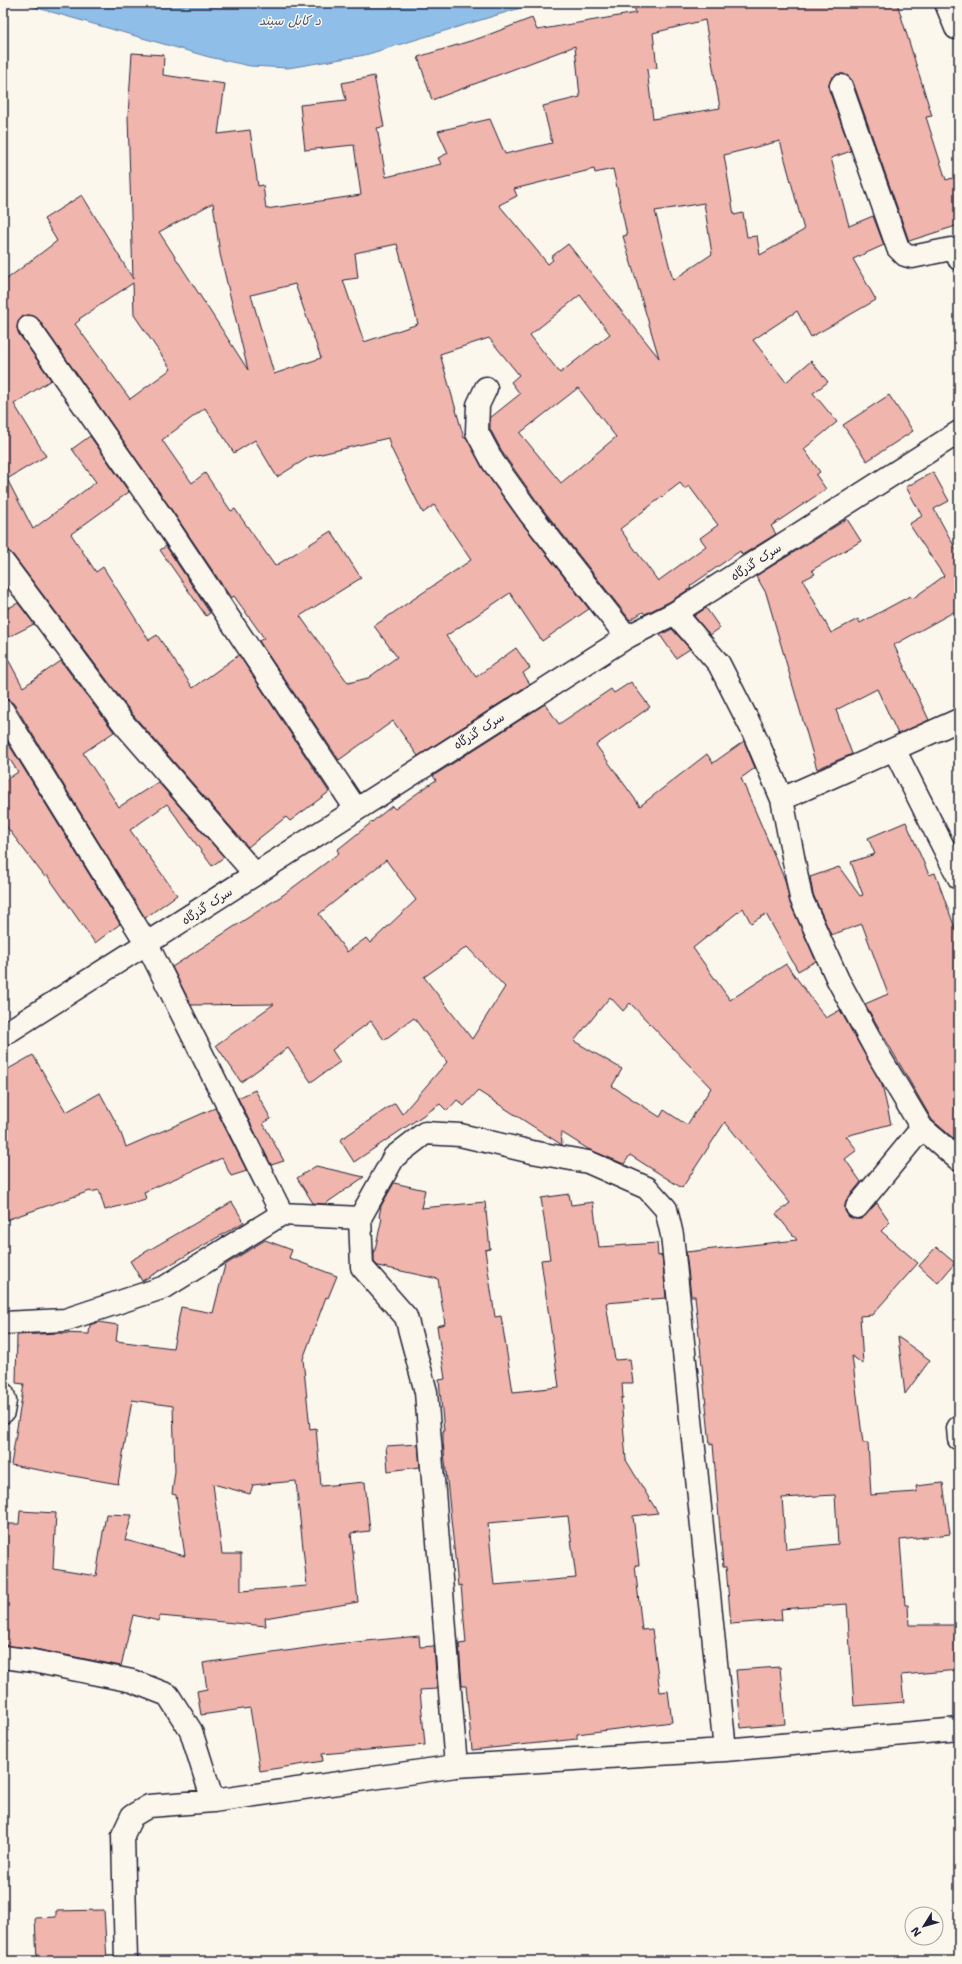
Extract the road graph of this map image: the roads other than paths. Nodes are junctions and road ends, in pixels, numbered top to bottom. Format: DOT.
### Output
graph roads {
  1 [pos="946,3"];
  2 [pos="959,26"];
  3 [pos="842,86"];
  4 [pos="959,259"];
  5 [pos="28,327"];
  6 [pos="486,388"];
  7 [pos="959,432"];
  8 [pos="3,562"];
  9 [pos="675,613"];
  10 [pos="627,637"];
  11 [pos="3,710"];
  12 [pos="959,720"];
  13 [pos="894,749"];
  14 [pos="782,799"];
  15 [pos="356,809"];
  16 [pos="255,874"];
  17 [pos="959,878"];
  18 [pos="147,944"];
  19 [pos="3,1035"];
  20 [pos="922,1128"];
  21 [pos="959,1160"];
  22 [pos="857,1207"];
  23 [pos="282,1214"];
  24 [pos="360,1218"];
  25 [pos="3,1323"];
  26 [pos="3,1394"];
  27 [pos="3,1412"];
  28 [pos="3,1657"];
  29 [pos="959,1729"];
  30 [pos="726,1750"];
  31 [pos="456,1766"];
  32 [pos="213,1801"];
  33 [pos="126,1961"];
  1 -- 2 [label="street"];
  3 -- 4 [label="street"];
  5 -- 15 [label="street"];
  6 -- 10 [label="street"];
  7 -- 9 [label="street, سرک گذرگاه"];
  8 -- 16 [label="street"];
  9 -- 10 [label="street, سرک گذرگاه"];
  9 -- 14 [label="street"];
  10 -- 15 [label="street, سرک گذرگاه"];
  11 -- 18 [label="street"];
  12 -- 13 [label="street"];
  13 -- 14 [label="street"];
  13 -- 17 [label="street"];
  14 -- 20 [label="street"];
  15 -- 16 [label="street, سرک گذرگاه"];
  16 -- 18 [label="street, سرک گذرگاه"];
  18 -- 19 [label="street, سرک گذرگاه"];
  18 -- 23 [label="street"];
  20 -- 21 [label="street"];
  20 -- 22 [label="street"];
  23 -- 24 [label="street"];
  23 -- 25 [label="street"];
  24 -- 30 [label="street"];
  24 -- 31 [label="street"];
  26 -- 27 [label="street"];
  28 -- 32 [label="street"];
  29 -- 30 [label="street"];
  30 -- 31 [label="street"];
  31 -- 32 [label="street"];
  32 -- 33 [label="street"];
}
